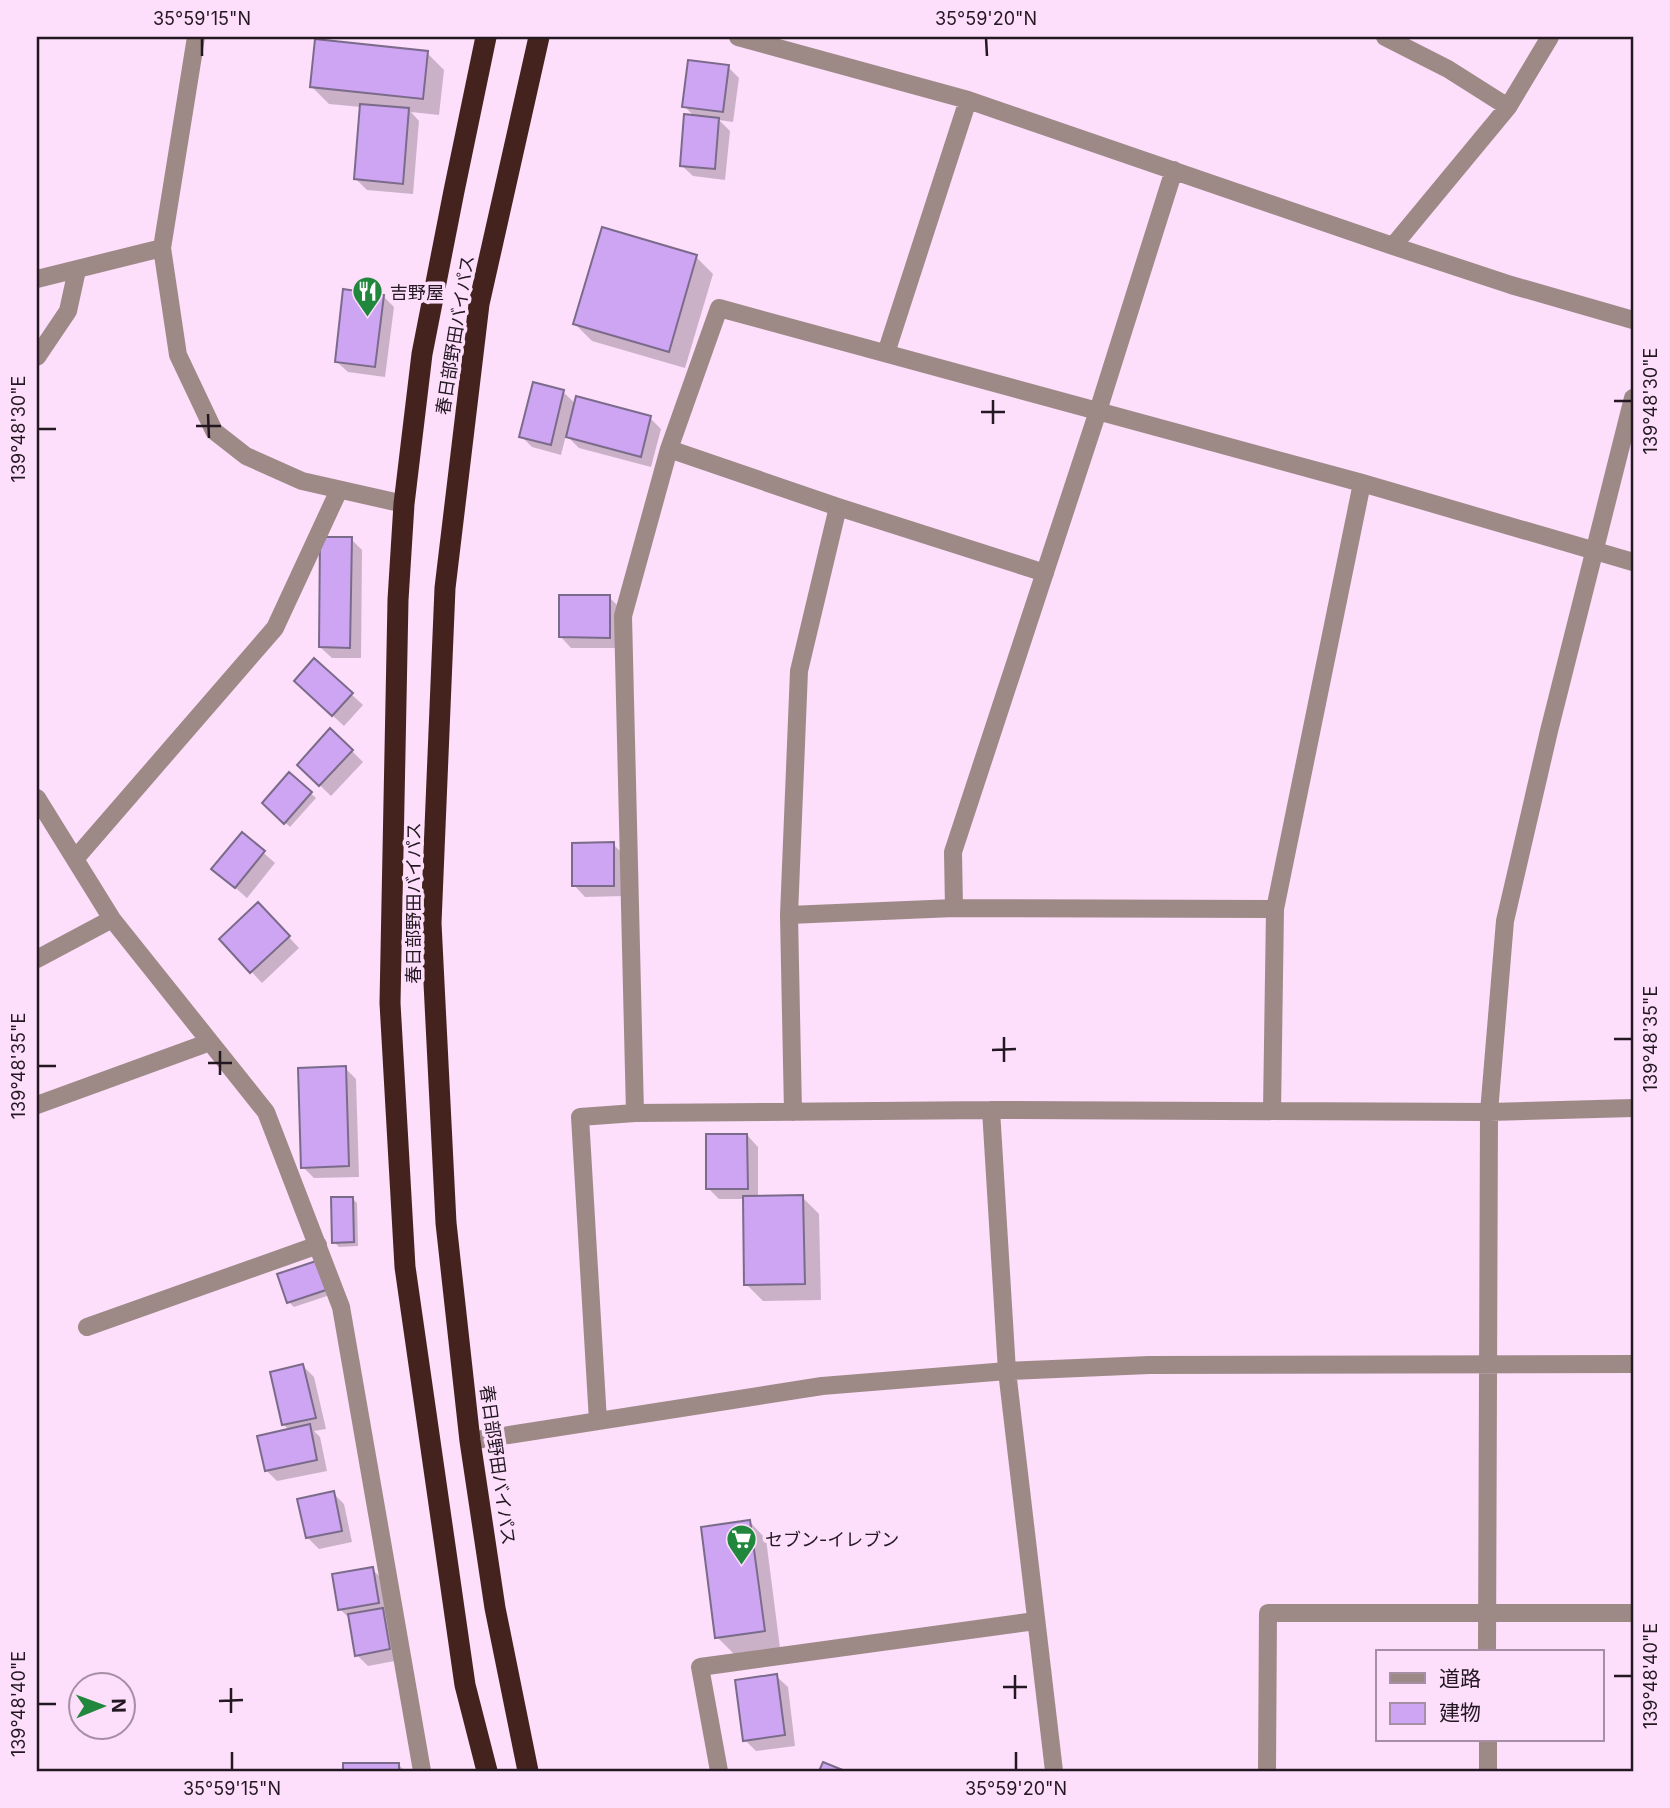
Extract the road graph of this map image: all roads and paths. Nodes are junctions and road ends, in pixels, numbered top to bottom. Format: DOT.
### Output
graph roads {
  1 [pos="196,37"];
  2 [pos="486,37"];
  3 [pos="539,37"];
  4 [pos="737,37"];
  5 [pos="1385,37"];
  6 [pos="1550,37"];
  7 [pos="800,45"];
  8 [pos="968,100"];
  9 [pos="1508,107"];
  10 [pos="1174,170"];
  11 [pos="1393,246"];
  12 [pos="162,248"];
  13 [pos="77,270"];
  14 [pos="37,279"];
  15 [pos="1633,320"];
  16 [pos="886,353"];
  17 [pos="37,357"];
  18 [pos="1633,398"];
  19 [pos="1098,411"];
  20 [pos="669,449"];
  21 [pos="1362,483"];
  22 [pos="338,489"];
  23 [pos="404,503"];
  24 [pos="838,507"];
  25 [pos="1595,552"];
  26 [pos="1633,562"];
  27 [pos="1045,573"];
  28 [pos="37,798"];
  29 [pos="75,859"];
  30 [pos="954,908"];
  31 [pos="1275,909"];
  32 [pos="789,915"];
  33 [pos="112,919"];
  34 [pos="37,959"];
  35 [pos="210,1042"];
  36 [pos="37,1105"];
  37 [pos="1633,1108"];
  38 [pos="992,1110"];
  39 [pos="1272,1111"];
  40 [pos="793,1112"];
  41 [pos="1489,1112"];
  42 [pos="635,1113"];
  43 [pos="318,1245"];
  44 [pos="86,1326"];
  45 [pos="1487,1364"];
  46 [pos="1633,1364"];
  47 [pos="1007,1371"];
  48 [pos="598,1421"];
  49 [pos="470,1441"];
  50 [pos="1487,1612"];
  51 [pos="1633,1613"];
  52 [pos="1035,1621"];
  53 [pos="1487,1650"];
  54 [pos="1488,1742"];
  55 [pos="422,1771"];
  56 [pos="487,1771"];
  57 [pos="528,1771"];
  58 [pos="719,1771"];
  59 [pos="1054,1771"];
  60 [pos="1267,1771"];
  61 [pos="1488,1771"];
  1 -- 12 [label="street"];
  2 -- 23 [label="highway, 春日部野田バイパス"];
  3 -- 49 [label="highway, 春日部野田バイパス"];
  4 -- 7 [label="street"];
  5 -- 9 [label="street"];
  6 -- 9 [label="street"];
  7 -- 8 [label="street"];
  8 -- 10 [label="street"];
  8 -- 16 [label="street"];
  9 -- 11 [label="street"];
  10 -- 11 [label="street"];
  10 -- 19 [label="street"];
  11 -- 15 [label="street"];
  12 -- 13 [label="street"];
  12 -- 22 [label="street"];
  13 -- 14 [label="street"];
  13 -- 17 [label="street"];
  16 -- 19 [label="street"];
  16 -- 20 [label="street"];
  18 -- 25 [label="street"];
  19 -- 21 [label="street"];
  19 -- 27 [label="street"];
  20 -- 24 [label="street"];
  20 -- 42 [label="street"];
  21 -- 25 [label="street"];
  21 -- 31 [label="street"];
  22 -- 23 [label="street"];
  22 -- 29 [label="street"];
  23 -- 56 [label="highway, 春日部野田バイパス"];
  24 -- 27 [label="street"];
  24 -- 32 [label="street"];
  25 -- 26 [label="street"];
  25 -- 41 [label="street"];
  27 -- 30 [label="street"];
  28 -- 29 [label="street"];
  29 -- 33 [label="street"];
  30 -- 31 [label="street"];
  30 -- 32 [label="street"];
  31 -- 39 [label="street"];
  32 -- 40 [label="street"];
  33 -- 34 [label="street"];
  33 -- 35 [label="street"];
  35 -- 36 [label="street"];
  35 -- 43 [label="street"];
  37 -- 41 [label="street"];
  38 -- 39 [label="street"];
  38 -- 40 [label="street"];
  38 -- 47 [label="street"];
  39 -- 41 [label="street"];
  40 -- 42 [label="street"];
  41 -- 45 [label="street"];
  42 -- 48 [label="street"];
  43 -- 44 [label="street"];
  43 -- 55 [label="street"];
  45 -- 46 [label="street"];
  45 -- 47 [label="street"];
  45 -- 50 [label="street"];
  47 -- 48 [label="street"];
  47 -- 52 [label="street"];
  48 -- 49 [label="street"];
  49 -- 57 [label="highway, 春日部野田バイパス"];
  50 -- 51 [label="street"];
  50 -- 53 [label="street"];
  50 -- 60 [label="street"];
  52 -- 58 [label="street"];
  52 -- 59 [label="street"];
  54 -- 61 [label="street"];
}
